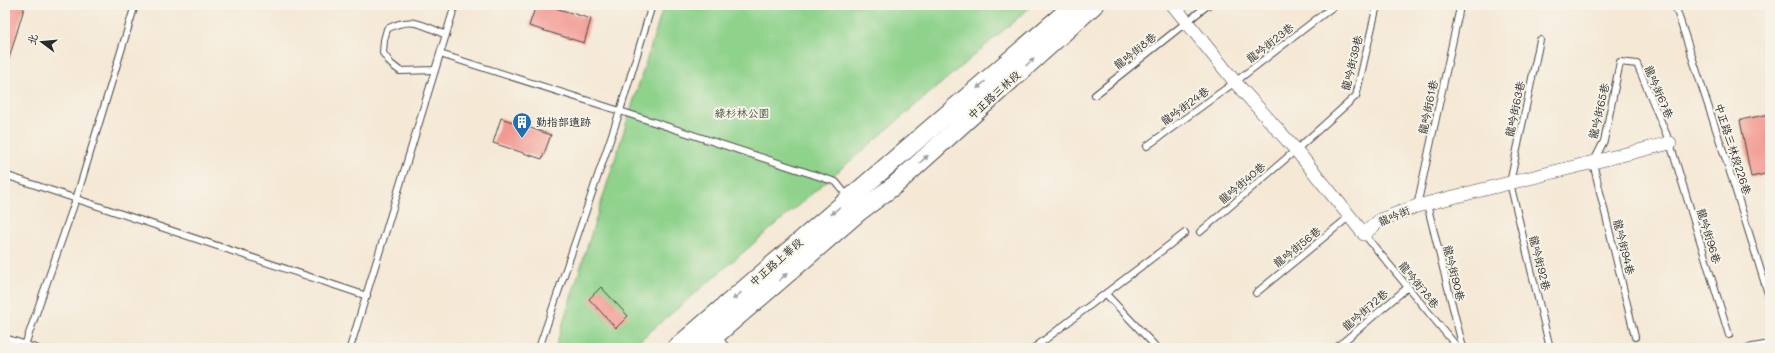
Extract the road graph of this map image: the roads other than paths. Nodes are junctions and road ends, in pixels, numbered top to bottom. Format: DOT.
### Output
graph roads {
  1 [pos="135,5"];
  2 [pos="455,5"];
  3 [pos="652,5"];
  4 [pos="1074,5"];
  5 [pos="1094,5"];
  6 [pos="1173,5"];
  7 [pos="1208,5"];
  8 [pos="1335,5"];
  9 [pos="1377,5"];
  10 [pos="1675,5"];
  11 [pos="1459,12"];
  12 [pos="1187,22"];
  13 [pos="446,35"];
  14 [pos="1540,40"];
  15 [pos="440,54"];
  16 [pos="1620,62"];
  17 [pos="435,70"];
  18 [pos="1236,82"];
  19 [pos="1095,95"];
  20 [pos="620,111"];
  21 [pos="1670,143"];
  22 [pos="1147,146"];
  23 [pos="1296,150"];
  24 [pos="1593,163"];
  25 [pos="5,175"];
  26 [pos="875,176"];
  27 [pos="1510,183"];
  28 [pos="895,185"];
  29 [pos="76,199"];
  30 [pos="855,204"];
  31 [pos="1422,205"];
  32 [pos="1350,216"];
  33 [pos="1200,232"];
  34 [pos="1185,233"];
  35 [pos="1364,234"];
  36 [pos="1408,287"];
  37 [pos="1256,293"];
  38 [pos="1106,294"];
  39 [pos="367,296"];
  40 [pos="1770,300"];
  41 [pos="1729,335"];
  42 [pos="1635,337"];
  43 [pos="5,338"];
  44 [pos="722,341"];
  45 [pos="1770,344"];
  46 [pos="25,346"];
  47 [pos="36,348"];
  48 [pos="350,348"];
  49 [pos="539,348"];
  50 [pos="676,348"];
  51 [pos="701,348"];
  52 [pos="1034,348"];
  53 [pos="1157,348"];
  54 [pos="1336,348"];
  55 [pos="1458,348"];
  56 [pos="1462,348"];
  57 [pos="1550,348"];
  58 [pos="1747,348"];
  1 -- 29 [label="lane"];
  2 -- 13 [label="lane"];
  3 -- 20 [label="lane"];
  4 -- 26 [label="main road, 中正路三林段, one-way"];
  28 -- 5 [label="main road, 中正路三林段, one-way"];
  6 -- 12 [label="street"];
  7 -- 12 [label="lane, 龍吟街8巷"];
  8 -- 18 [label="lane, 龍吟街23巷"];
  9 -- 23 [label="lane, 龍吟街39巷"];
  10 -- 40 [label="lane, 中正路三林段226巷"];
  11 -- 31 [label="lane, 龍吟街61巷"];
  12 -- 18 [label="street"];
  12 -- 19 [label="lane, 龍吟街8巷"];
  13 -- 15 [label="lane"];
  13 -- 17 [label="lane"];
  14 -- 27 [label="lane, 龍吟街63巷"];
  15 -- 17 [label="lane"];
  15 -- 20 [label="lane"];
  16 -- 21 [label="lane, 龍吟街67巷"];
  16 -- 24 [label="lane, 龍吟街65巷"];
  17 -- 39 [label="lane"];
  18 -- 22 [label="lane, 龍吟街24巷"];
  18 -- 23 [label="street"];
  20 -- 30 [label="lane"];
  20 -- 49 [label="lane"];
  21 -- 24 [label="street, 龍吟街"];
  21 -- 41 [label="lane, 龍吟街96巷"];
  23 -- 32 [label="street"];
  23 -- 33 [label="lane, 龍吟街40巷"];
  24 -- 27 [label="street, 龍吟街"];
  24 -- 42 [label="lane, 龍吟街94巷"];
  25 -- 29 [label="lane"];
  26 -- 30 [label="main road, 中正路上華段"];
  27 -- 31 [label="street, 龍吟街"];
  27 -- 57 [label="lane, 龍吟街92巷"];
  28 -- 30 [label="main road, 中正路上華段"];
  29 -- 39 [label="lane"];
  29 -- 46 [label="lane"];
  44 -- 30 [label="main road, 中正路上華段, one-way"];
  30 -- 50 [label="main road, 中正路上華段, one-way"];
  31 -- 35 [label="street, 龍吟街"];
  31 -- 56 [label="lane, 龍吟街90巷"];
  32 -- 35 [label="street"];
  32 -- 37 [label="lane, 龍吟街56巷"];
  34 -- 38 [label="lane"];
  35 -- 36 [label="lane, 龍吟街78巷"];
  36 -- 54 [label="lane, 龍吟街72巷"];
  36 -- 55 [label="lane, 龍吟街78巷"];
  38 -- 52 [label="lane"];
  38 -- 53 [label="lane"];
  39 -- 48 [label="lane"];
  43 -- 46 [label="lane"];
  44 -- 51 [label="main road, 中正路上華段"];
  45 -- 58 [label="lane"];
  46 -- 47 [label="lane"];
}
